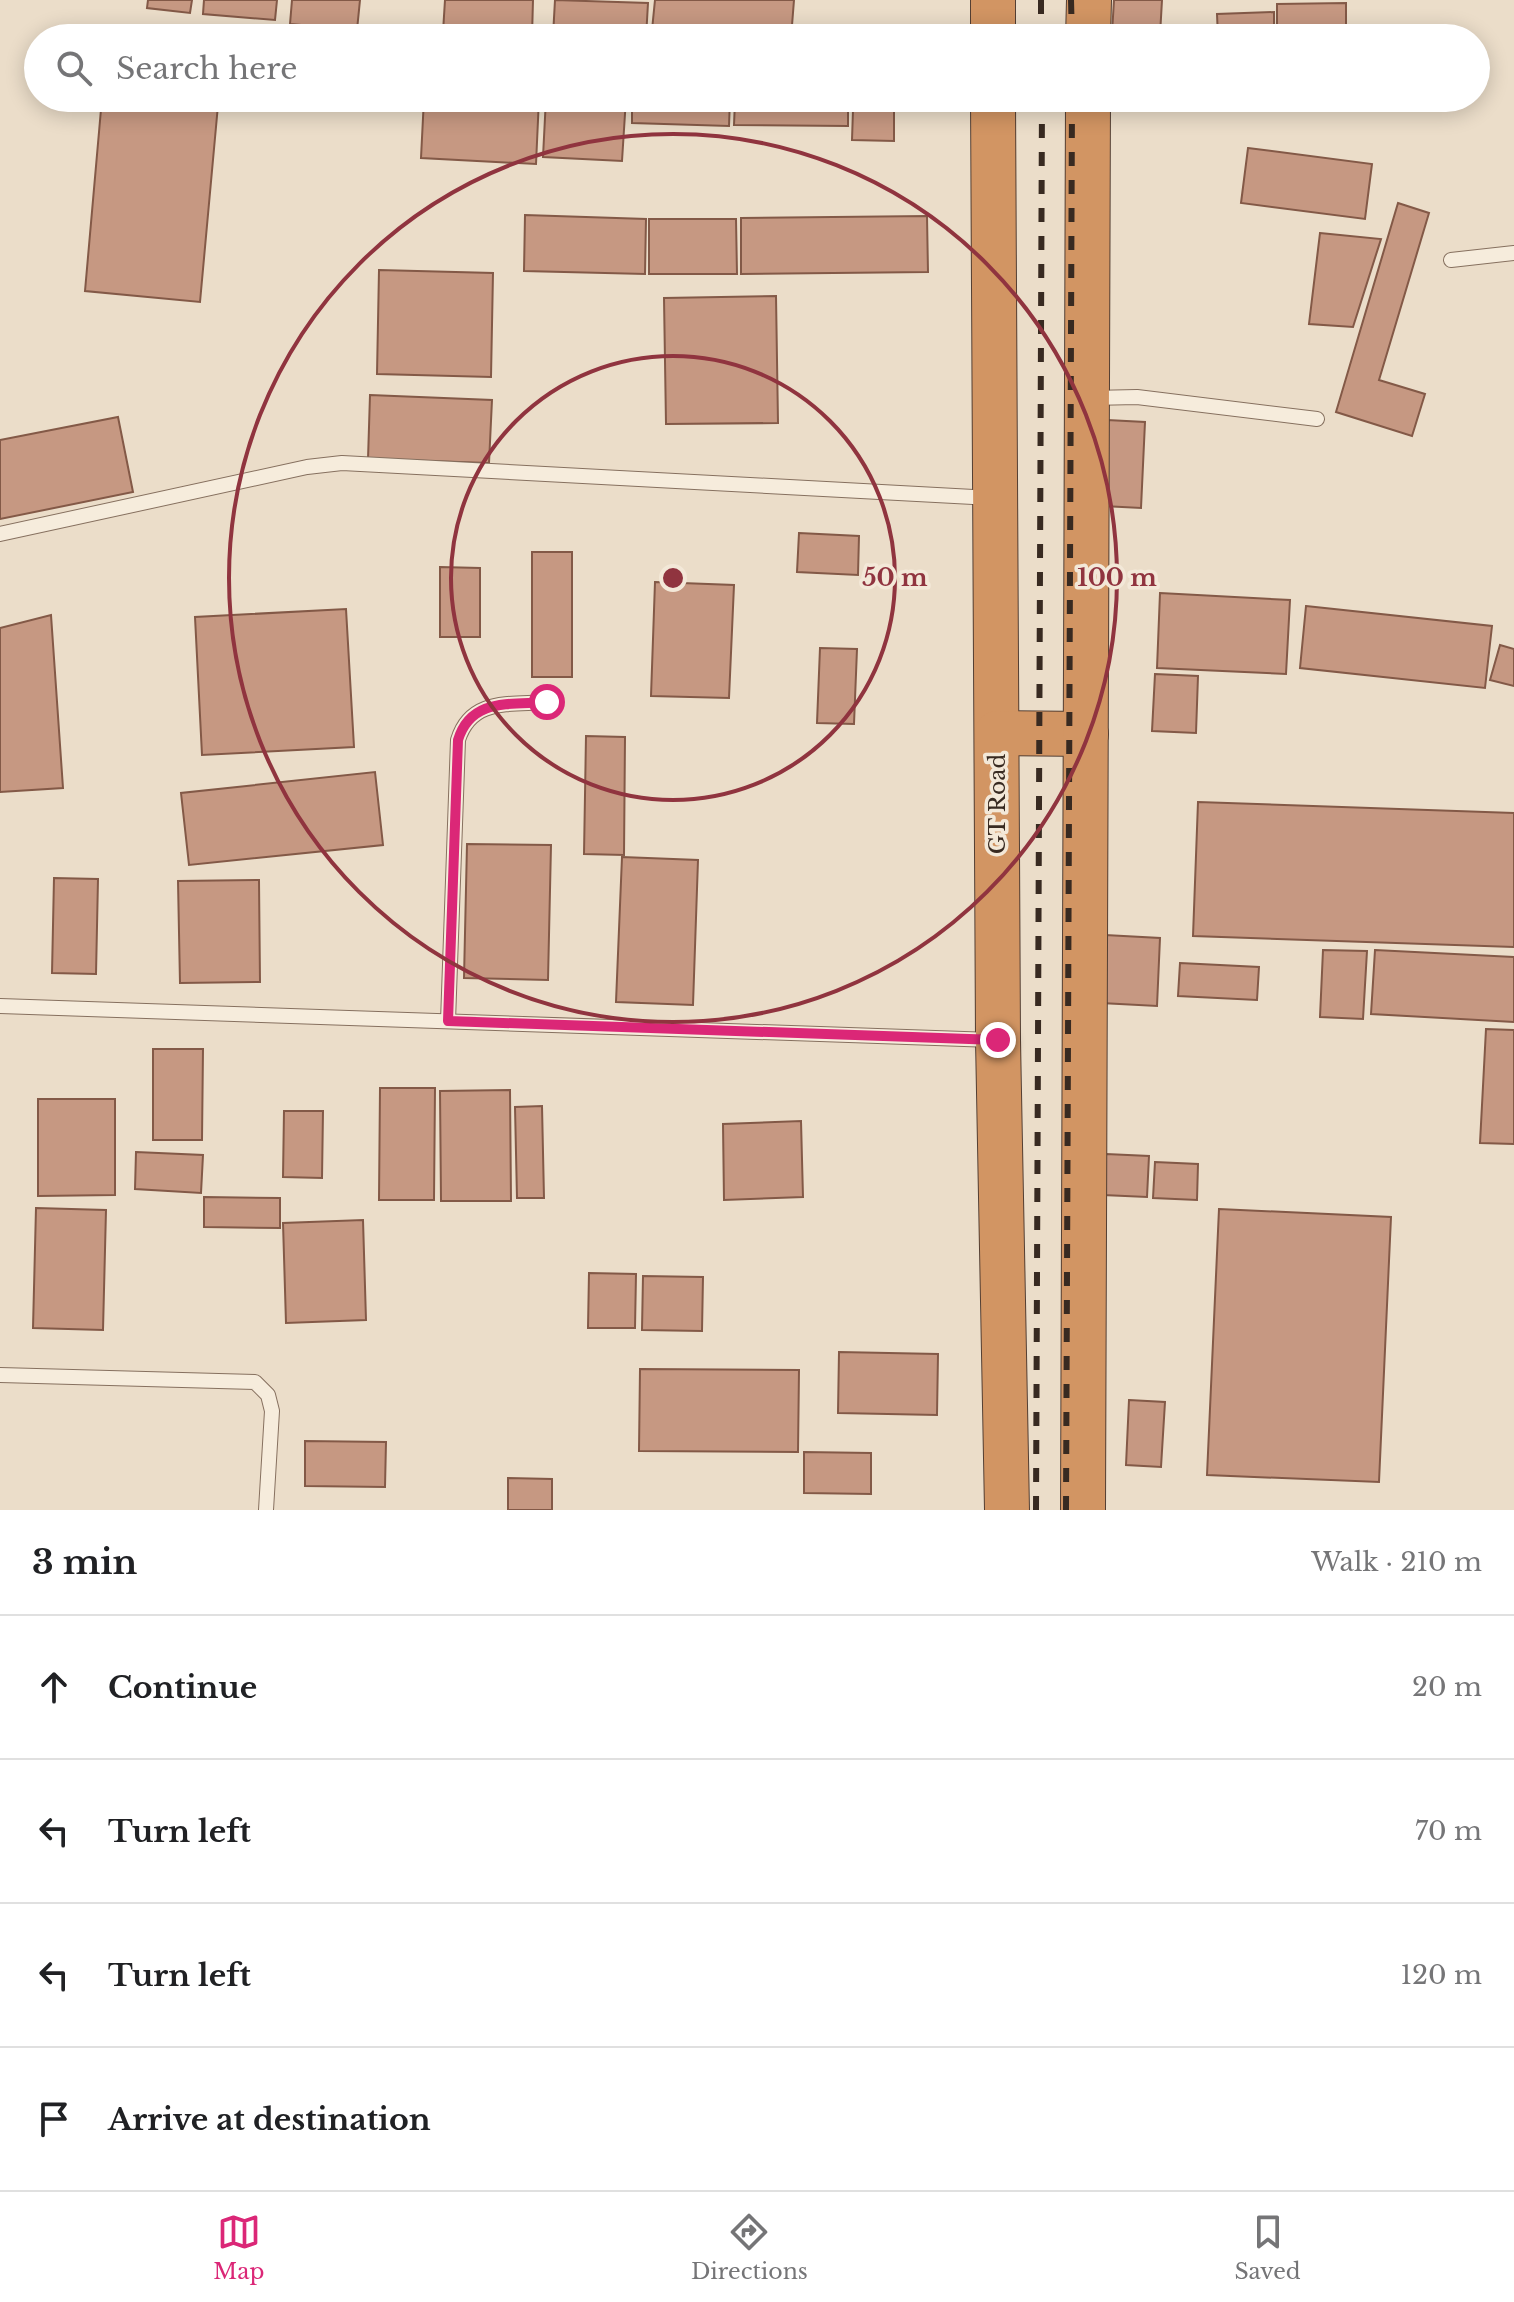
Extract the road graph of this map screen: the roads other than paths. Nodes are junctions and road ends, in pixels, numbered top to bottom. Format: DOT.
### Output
graph roads {
  1 [pos="993,0"];
  2 [pos="1089,0"];
  3 [pos="993,24"];
  4 [pos="1088,24"];
  5 [pos="993,112"];
  6 [pos="1088,112"];
  7 [pos="1514,253"];
  8 [pos="1451,260"];
  9 [pos="1087,398"];
  10 [pos="1317,419"];
  11 [pos="996,499"];
  12 [pos="0,534"];
  13 [pos="547,702"];
  14 [pos="997,733"];
  15 [pos="1086,734"];
  16 [pos="0,1006"];
  17 [pos="448,1021"];
  18 [pos="998,1040"];
  19 [pos="0,1375"];
  20 [pos="266,1510"];
  21 [pos="1007,1510"];
  22 [pos="1083,1510"];
  1 -- 3 [label="highway"];
  2 -- 4 [label="highway"];
  5 -- 11 [label="highway, GT Road"];
  6 -- 9 [label="highway"];
  7 -- 8 [label="lane"];
  9 -- 10 [label="lane"];
  9 -- 15 [label="highway"];
  11 -- 12 [label="lane"];
  11 -- 14 [label="highway, GT Road"];
  13 -- 17 [label="lane"];
  14 -- 15 [label="highway"];
  14 -- 18 [label="highway, GT Road"];
  15 -- 22 [label="highway"];
  16 -- 17 [label="lane"];
  17 -- 18 [label="lane"];
  18 -- 21 [label="highway, GT Road"];
  19 -- 20 [label="lane"];
}
